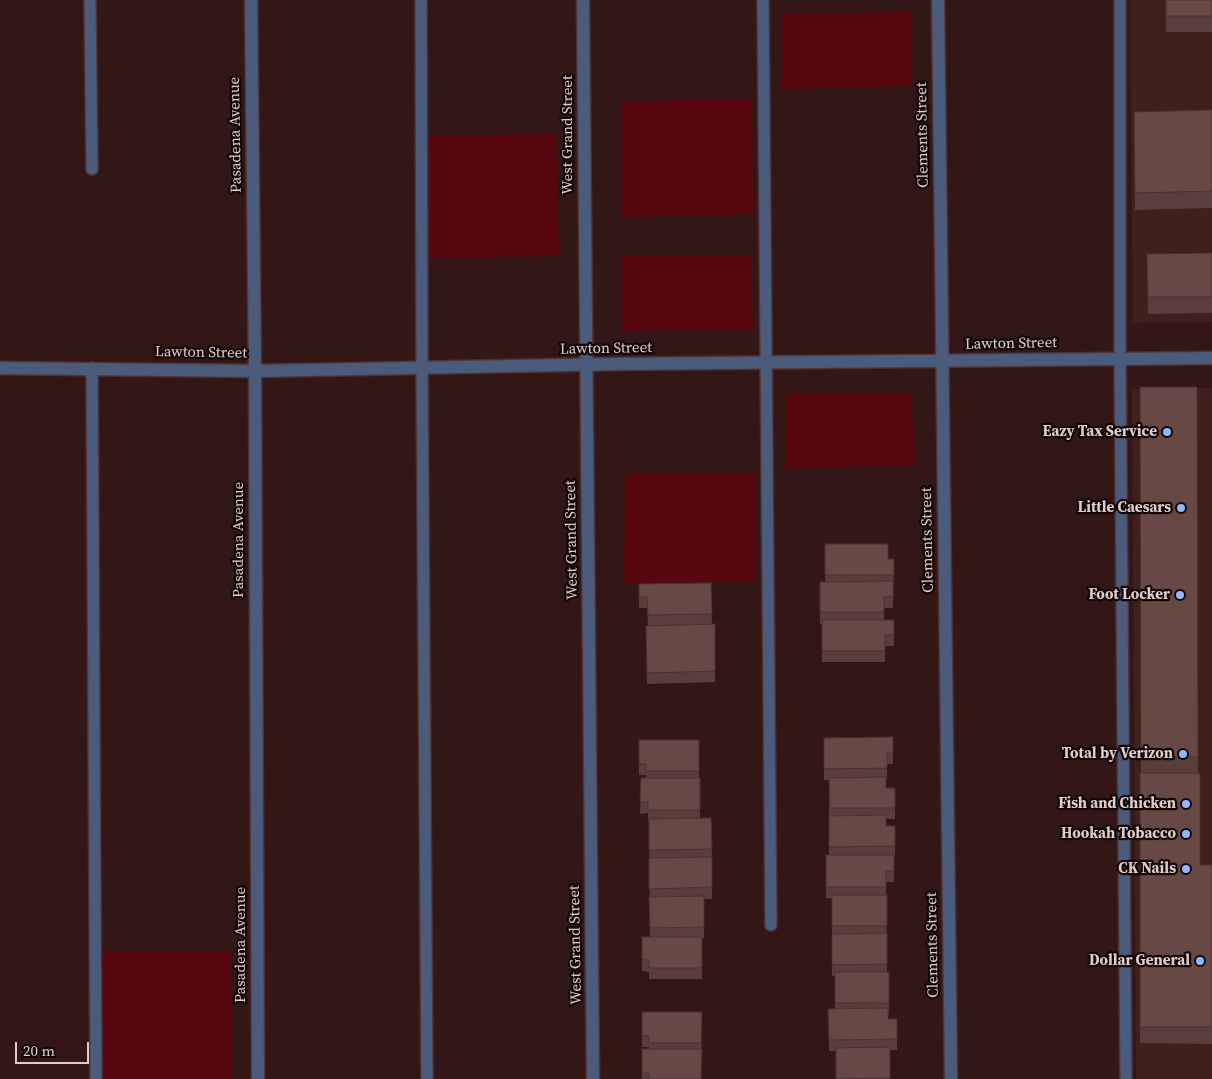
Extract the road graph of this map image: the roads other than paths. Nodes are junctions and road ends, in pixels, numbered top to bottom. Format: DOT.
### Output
graph roads {
  1 [pos="90,0"];
  2 [pos="251,0"];
  3 [pos="421,0"];
  4 [pos="583,0"];
  5 [pos="763,0"];
  6 [pos="938,0"];
  7 [pos="1120,0"];
  8 [pos="92,169"];
  9 [pos="1212,358"];
  10 [pos="1120,359"];
  11 [pos="942,361"];
  12 [pos="766,364"];
  13 [pos="586,366"];
  14 [pos="422,367"];
  15 [pos="0,368"];
  16 [pos="92,368"];
  17 [pos="255,370"];
  18 [pos="770,926"];
  19 [pos="96,1079"];
  20 [pos="258,1079"];
  21 [pos="428,1079"];
  22 [pos="593,1079"];
  23 [pos="951,1079"];
  24 [pos="1126,1079"];
  1 -- 8 [label="lane"];
  2 -- 17 [label="street, Pasadena Avenue"];
  3 -- 14 [label="lane"];
  4 -- 13 [label="street, West Grand Street"];
  5 -- 12 [label="lane"];
  6 -- 11 [label="street, Clements Street"];
  7 -- 10 [label="lane"];
  9 -- 10 [label="street, Lawton Street"];
  10 -- 11 [label="street, Lawton Street"];
  10 -- 24 [label="lane"];
  11 -- 12 [label="street, Lawton Street"];
  11 -- 23 [label="street, Clements Street"];
  12 -- 13 [label="street, Lawton Street"];
  12 -- 18 [label="lane"];
  13 -- 14 [label="street, Lawton Street"];
  13 -- 22 [label="street, West Grand Street"];
  14 -- 17 [label="street, Lawton Street"];
  14 -- 21 [label="lane"];
  15 -- 16 [label="street, Lawton Street"];
  16 -- 17 [label="street, Lawton Street"];
  16 -- 19 [label="lane"];
  17 -- 20 [label="street, Pasadena Avenue"];
}
